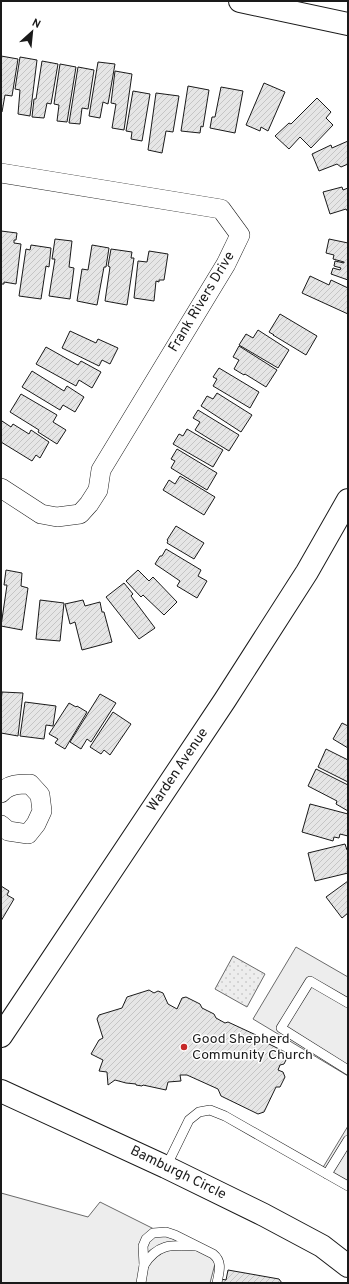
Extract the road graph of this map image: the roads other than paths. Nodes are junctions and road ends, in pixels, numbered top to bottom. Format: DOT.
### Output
graph roads {
  1 [pos="240,1"];
  2 [pos="348,24"];
  3 [pos="1,173"];
  4 [pos="1,488"];
  5 [pos="348,500"];
  6 [pos="1,793"];
  7 [pos="1,825"];
  8 [pos="348,1003"];
  9 [pos="1,1036"];
  10 [pos="348,1070"];
  11 [pos="1,1091"];
  12 [pos="348,1140"];
  13 [pos="166,1167"];
  14 [pos="326,1174"];
  15 [pos="348,1186"];
  16 [pos="195,1246"];
  17 [pos="144,1264"];
  18 [pos="348,1266"];
  19 [pos="141,1283"];
  20 [pos="217,1283"];
  1 -- 2 [label="main road"];
  3 -- 4 [label="street, Frank Rivers Drive"];
  5 -- 9 [label="main road, Warden Avenue"];
  6 -- 7 [label="street"];
  8 -- 10 [label="lane"];
  11 -- 13 [label="main road, Bamburgh Circle"];
  12 -- 14 [label="lane"];
  13 -- 14 [label="lane"];
  13 -- 18 [label="main road, Bamburgh Circle"];
  14 -- 15 [label="lane"];
  16 -- 17 [label="lane"];
  16 -- 17 [label="lane"];
  16 -- 20 [label="lane"];
  17 -- 19 [label="lane"];
}
